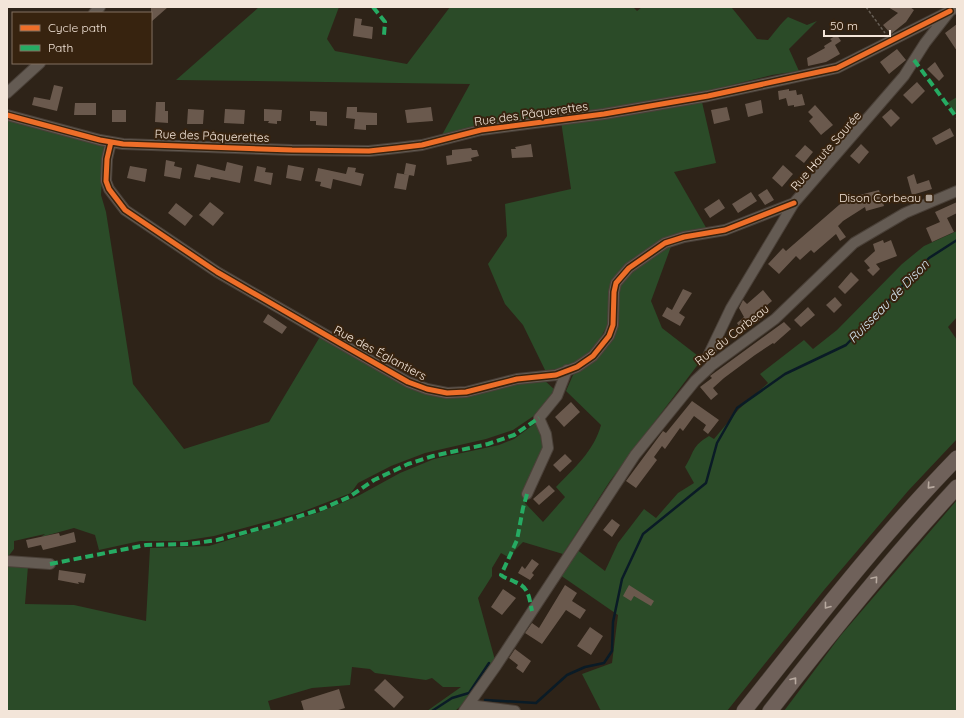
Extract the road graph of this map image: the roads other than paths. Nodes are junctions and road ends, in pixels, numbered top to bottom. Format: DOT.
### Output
graph roads {
  1 [pos="953,9"];
  2 [pos="39,64"];
  3 [pos="7,94"];
  4 [pos="7,115"];
  5 [pos="111,142"];
  6 [pos="957,191"];
  7 [pos="794,203"];
  8 [pos="711,366"];
  9 [pos="567,370"];
  10 [pos="957,458"];
  11 [pos="957,487"];
  12 [pos="527,494"];
  13 [pos="7,561"];
  14 [pos="50,564"];
  15 [pos="466,708"];
  16 [pos="515,711"];
  17 [pos="744,711"];
  18 [pos="770,711"];
  1 -- 5 [label="street, Rue des Pâquerettes"];
  1 -- 7 [label="street, Rue Haute Saurée"];
  2 -- 3 [label="street"];
  4 -- 5 [label="street, Rue des Pâquerettes"];
  5 -- 9 [label="street, Rue des Églantiers"];
  6 -- 8 [label="street, Rue du Corbeau"];
  7 -- 8 [label="street, Rue Haute Saurée"];
  7 -- 9 [label="street, Rue des Églantiers"];
  8 -- 15 [label="street, Rue du Corbeau"];
  9 -- 12 [label="street"];
  10 -- 17 [label="highway, one-way"];
  18 -- 11 [label="highway, one-way"];
  13 -- 14 [label="street"];
  15 -- 16 [label="street"];
}
